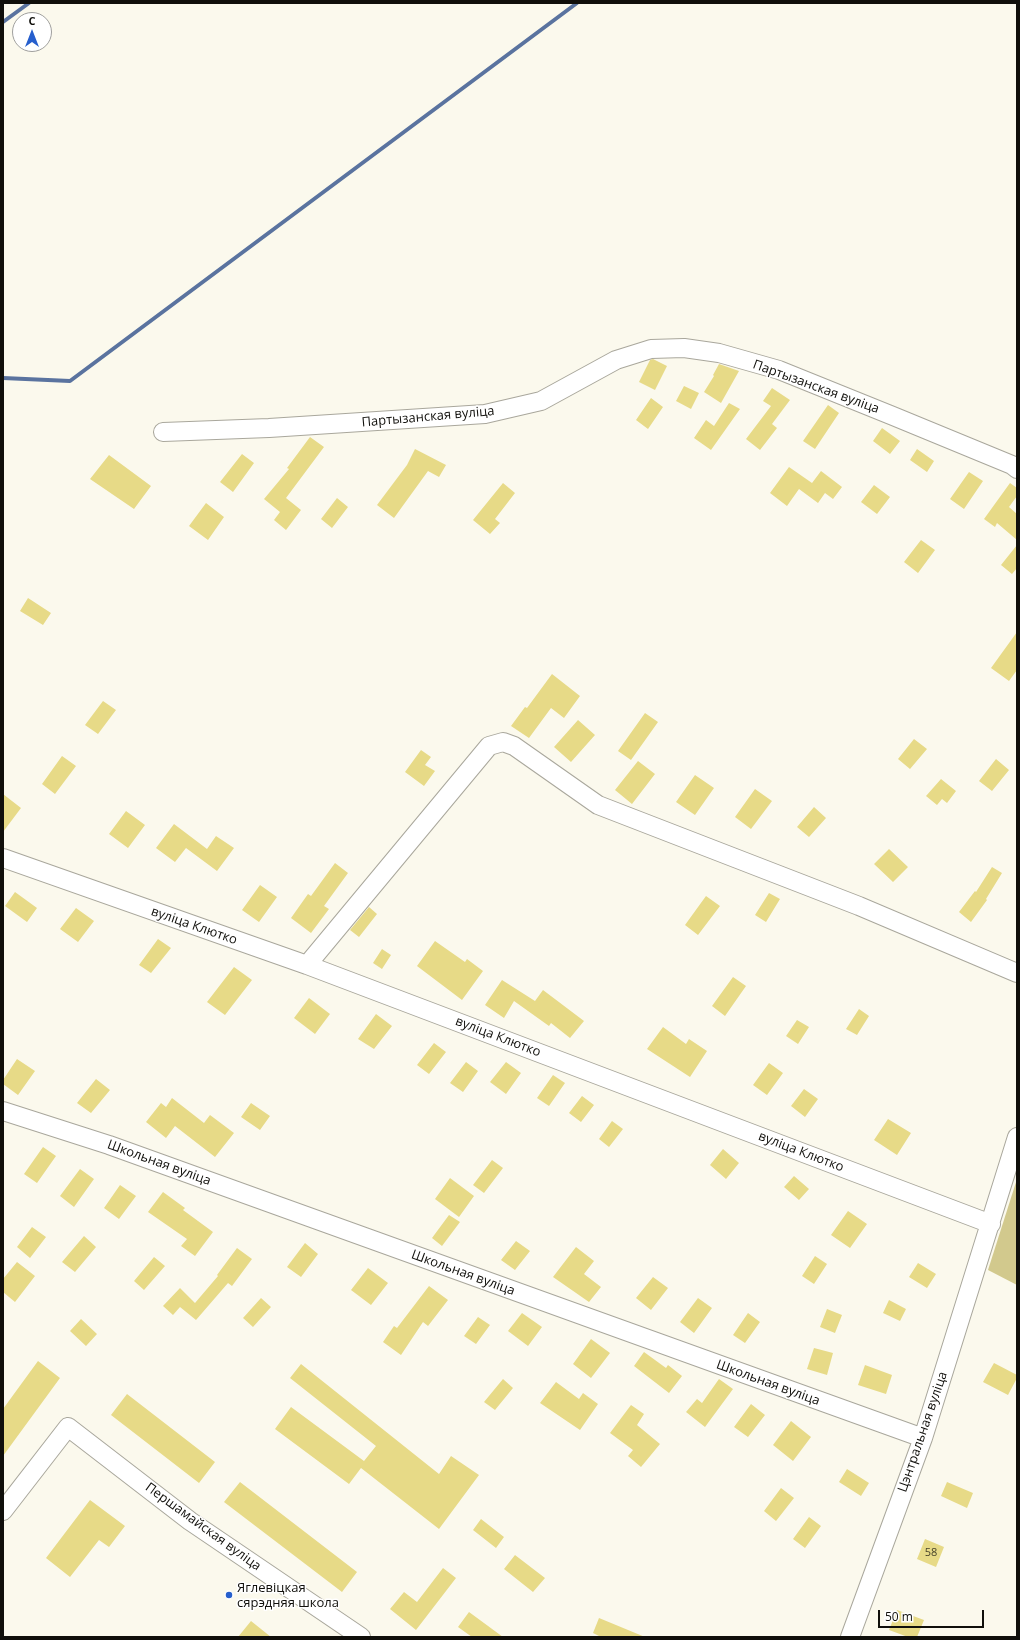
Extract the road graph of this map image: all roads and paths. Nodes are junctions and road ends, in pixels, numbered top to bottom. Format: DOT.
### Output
graph roads {
  1 [pos="163,432"];
  2 [pos="1017,469"];
  3 [pos="3,858"];
  4 [pos="307,965"];
  5 [pos="1017,973"];
  6 [pos="3,1111"];
  7 [pos="1017,1137"];
  8 [pos="991,1224"];
  9 [pos="923,1438"];
  10 [pos="3,1511"];
  11 [pos="361,1637"];
  12 [pos="850,1637"];
  1 -- 2 [label="street, Партызанская вуліца"];
  3 -- 4 [label="street, вуліца Клютко"];
  4 -- 5 [label="street"];
  4 -- 8 [label="street, вуліца Клютко"];
  6 -- 9 [label="street, Школьная вуліца"];
  7 -- 8 [label="street, Цэнтральная вуліца"];
  8 -- 9 [label="street, Цэнтральная вуліца"];
  9 -- 12 [label="street, Цэнтральная вуліца"];
  10 -- 11 [label="street, Першамайская вуліца"];
}
